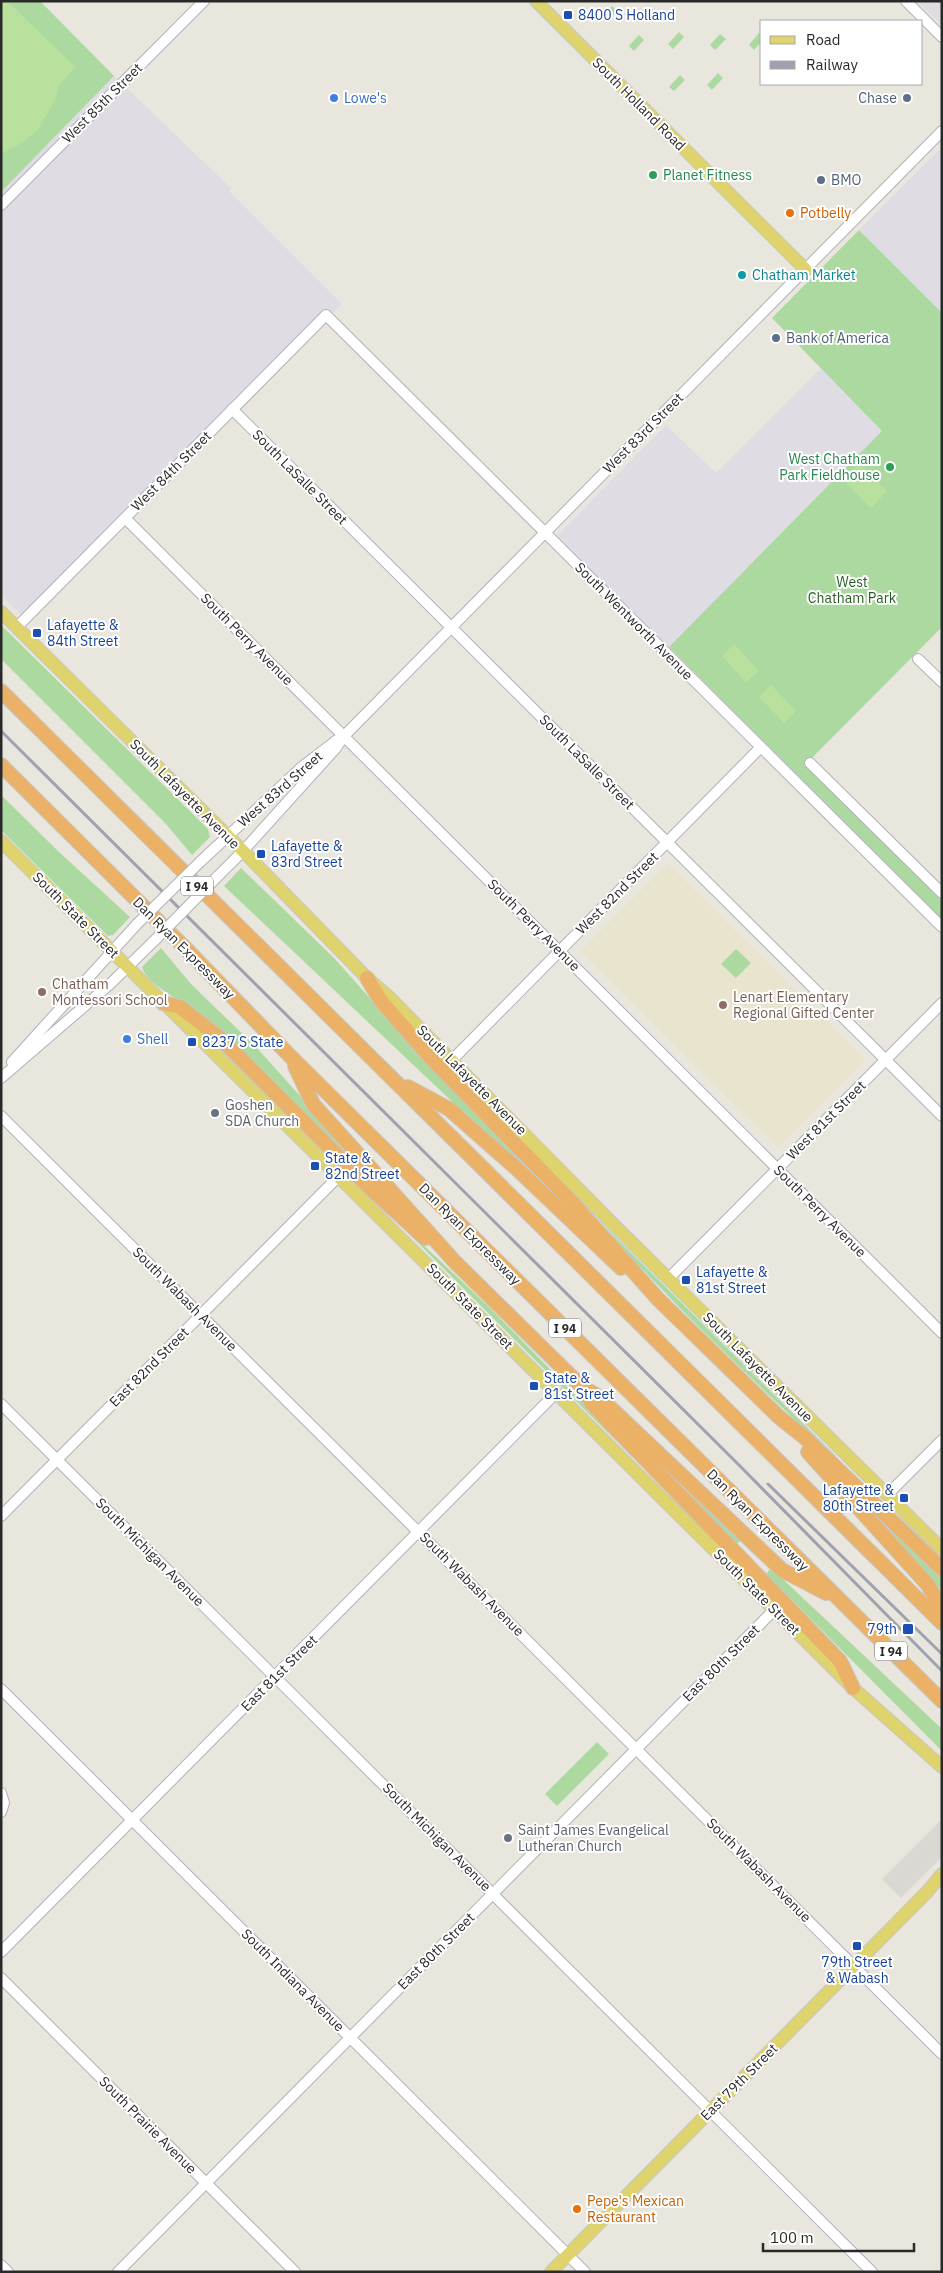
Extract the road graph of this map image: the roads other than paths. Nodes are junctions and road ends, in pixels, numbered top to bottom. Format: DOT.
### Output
graph roads {
  1 [pos="204,1"];
  2 [pos="536,1"];
  3 [pos="906,1"];
  4 [pos="942,37"];
  5 [pos="942,131"];
  6 [pos="1,205"];
  7 [pos="806,270"];
  8 [pos="326,315"];
  9 [pos="232,409"];
  10 [pos="125,518"];
  11 [pos="545,532"];
  12 [pos="1,612"];
  13 [pos="17,627"];
  14 [pos="451,627"];
  15 [pos="918,659"];
  16 [pos="942,682"];
  17 [pos="1,691"];
  18 [pos="344,736"];
  19 [pos="761,747"];
  20 [pos="810,763"];
  21 [pos="1,765"];
  22 [pos="227,836"];
  23 [pos="1,841"];
  24 [pos="667,842"];
  25 [pos="243,851"];
  26 [pos="942,893"];
  27 [pos="942,927"];
  28 [pos="112,951"];
  29 [pos="560,951"];
  30 [pos="128,967"];
  31 [pos="367,978"];
  32 [pos="164,1003"];
  33 [pos="942,1003"];
  34 [pos="290,1056"];
  35 [pos="452,1060"];
  36 [pos="886,1060"];
  37 [pos="1,1074"];
  38 [pos="1,1078"];
  39 [pos="394,1080"];
  40 [pos="1,1116"];
  41 [pos="942,1116"];
  42 [pos="778,1169"];
  43 [pos="339,1176"];
  44 [pos="455,1262"];
  45 [pos="668,1279"];
  46 [pos="658,1299"];
  47 [pos="201,1315"];
  48 [pos="942,1333"];
  49 [pos="581,1386"];
  50 [pos="556,1393"];
  51 [pos="1,1404"];
  52 [pos="779,1417"];
  53 [pos="942,1440"];
  54 [pos="58,1460"];
  55 [pos="887,1495"];
  56 [pos="1,1516"];
  57 [pos="418,1531"];
  58 [pos="942,1549"];
  59 [pos="942,1569"];
  60 [pos="840,1601"];
  61 [pos="775,1609"];
  62 [pos="942,1609"];
  63 [pos="942,1624"];
  64 [pos="275,1676"];
  65 [pos="853,1688"];
  66 [pos="1,1689"];
  67 [pos="942,1701"];
  68 [pos="637,1748"];
  69 [pos="942,1767"];
  70 [pos="1,1793"];
  71 [pos="1,1812"];
  72 [pos="132,1820"];
  73 [pos="942,1874"];
  74 [pos="942,1884"];
  75 [pos="927,1892"];
  76 [pos="493,1893"];
  77 [pos="1,1952"];
  78 [pos="855,1966"];
  79 [pos="1,1978"];
  80 [pos="350,2037"];
  81 [pos="942,2054"];
  82 [pos="711,2110"];
  83 [pos="206,2183"];
  84 [pos="568,2255"];
  85 [pos="1,2265"];
  86 [pos="8,2272"];
  87 [pos="118,2272"];
  88 [pos="295,2272"];
  89 [pos="551,2272"];
  90 [pos="585,2272"];
  91 [pos="872,2272"];
  1 -- 6 [label="street, West 85th Street"];
  2 -- 7 [label="main road, South Holland Road"];
  3 -- 4 [label="street"];
  5 -- 7 [label="street, West 83rd Street"];
  7 -- 11 [label="street, West 83rd Street"];
  8 -- 9 [label="street, West 84th Street"];
  8 -- 11 [label="street, South Wentworth Avenue"];
  9 -- 10 [label="street, West 84th Street"];
  9 -- 14 [label="street, South LaSalle Street"];
  10 -- 13 [label="street, West 84th Street"];
  10 -- 18 [label="street, South Perry Avenue"];
  11 -- 14 [label="street, West 83rd Street"];
  11 -- 19 [label="street, South Wentworth Avenue"];
  12 -- 13 [label="main road, South Lafayette Avenue"];
  13 -- 22 [label="main road, South Lafayette Avenue"];
  14 -- 18 [label="street, West 83rd Street"];
  14 -- 24 [label="street, South LaSalle Street"];
  15 -- 16 [label="street"];
  17 -- 39 [label="highway, I 94"];
  18 -- 22 [label="street, West 83rd Street"];
  18 -- 25 [label="street, West 83rd Street"];
  18 -- 29 [label="street, South Perry Avenue"];
  19 -- 24 [label="street, West 82nd Street"];
  19 -- 27 [label="street, South Wentworth Avenue"];
  20 -- 26 [label="street"];
  21 -- 34 [label="highway, Dan Ryan Expressway / I 94"];
  22 -- 25 [label="main road, South Lafayette Avenue"];
  22 -- 28 [label="street, West 83rd Street, bridge"];
  23 -- 28 [label="main road, South State Street"];
  24 -- 29 [label="street, West 82nd Street"];
  24 -- 36 [label="street, South LaSalle Street"];
  25 -- 30 [label="street, West 83rd Street, bridge"];
  25 -- 31 [label="main road, South Lafayette Avenue"];
  28 -- 30 [label="main road, South State Street"];
  28 -- 37 [label="street, West 83rd Street"];
  29 -- 35 [label="street, West 82nd Street"];
  29 -- 42 [label="street, South Perry Avenue"];
  30 -- 32 [label="main road, South State Street"];
  30 -- 38 [label="street, West 83rd Street"];
  31 -- 35 [label="main road, South Lafayette Avenue"];
  31 -- 46 [label="highway"];
  32 -- 43 [label="main road, South State Street"];
  32 -- 44 [label="highway"];
  33 -- 36 [label="street, West 81st Street"];
  34 -- 44 [label="highway"];
  34 -- 60 [label="highway, Dan Ryan Expressway / I 94"];
  35 -- 45 [label="main road, South Lafayette Avenue"];
  36 -- 41 [label="street, South LaSalle Street"];
  36 -- 42 [label="street, West 81st Street"];
  39 -- 46 [label="highway"];
  39 -- 63 [label="highway, I 94"];
  40 -- 47 [label="street, South Wabash Avenue"];
  42 -- 45 [label="street, West 81st Street"];
  42 -- 48 [label="street, South Perry Avenue"];
  43 -- 47 [label="street, East 82nd Street"];
  43 -- 50 [label="main road, South State Street"];
  44 -- 49 [label="highway"];
  45 -- 55 [label="main road, South Lafayette Avenue"];
  46 -- 52 [label="highway"];
  47 -- 54 [label="street, East 82nd Street"];
  47 -- 57 [label="street, South Wabash Avenue"];
  49 -- 60 [label="highway"];
  49 -- 65 [label="highway"];
  50 -- 57 [label="street, East 81st Street"];
  50 -- 61 [label="main road, South State Street"];
  51 -- 54 [label="street, South Michigan Avenue"];
  52 -- 59 [label="highway"];
  52 -- 62 [label="highway"];
  53 -- 55 [label="street"];
  54 -- 56 [label="street, East 82nd Street"];
  54 -- 64 [label="street, South Michigan Avenue"];
  55 -- 58 [label="main road, South Lafayette Avenue"];
  57 -- 64 [label="street, East 81st Street"];
  57 -- 68 [label="street, South Wabash Avenue"];
  60 -- 67 [label="highway, Dan Ryan Expressway / I 94"];
  61 -- 65 [label="main road, South State Street"];
  61 -- 68 [label="street, East 80th Street"];
  64 -- 72 [label="street, East 81st Street"];
  64 -- 76 [label="street, South Michigan Avenue"];
  65 -- 69 [label="main road, South State Street"];
  66 -- 72 [label="street, South Indiana Avenue"];
  68 -- 76 [label="street, East 80th Street"];
  68 -- 78 [label="street, South Wabash Avenue"];
  70 -- 71 [label="street"];
  72 -- 77 [label="street, East 81st Street"];
  72 -- 80 [label="street, South Indiana Avenue"];
  73 -- 75 [label="main road, East 79th Street"];
  74 -- 75 [label="main road, East 79th Street"];
  75 -- 78 [label="main road, East 79th Street"];
  76 -- 80 [label="street, East 80th Street"];
  76 -- 82 [label="street, South Michigan Avenue"];
  78 -- 81 [label="street, South Wabash Avenue"];
  78 -- 82 [label="main road, East 79th Street"];
  79 -- 83 [label="street, South Prairie Avenue"];
  80 -- 83 [label="street, East 80th Street"];
  80 -- 84 [label="street, South Indiana Avenue"];
  82 -- 84 [label="main road, East 79th Street"];
  82 -- 91 [label="street, South Michigan Avenue"];
  83 -- 87 [label="street, East 80th Street"];
  83 -- 88 [label="street, South Prairie Avenue"];
  84 -- 89 [label="main road, East 79th Street"];
  84 -- 90 [label="street, South Indiana Avenue"];
  85 -- 86 [label="street"];
}
